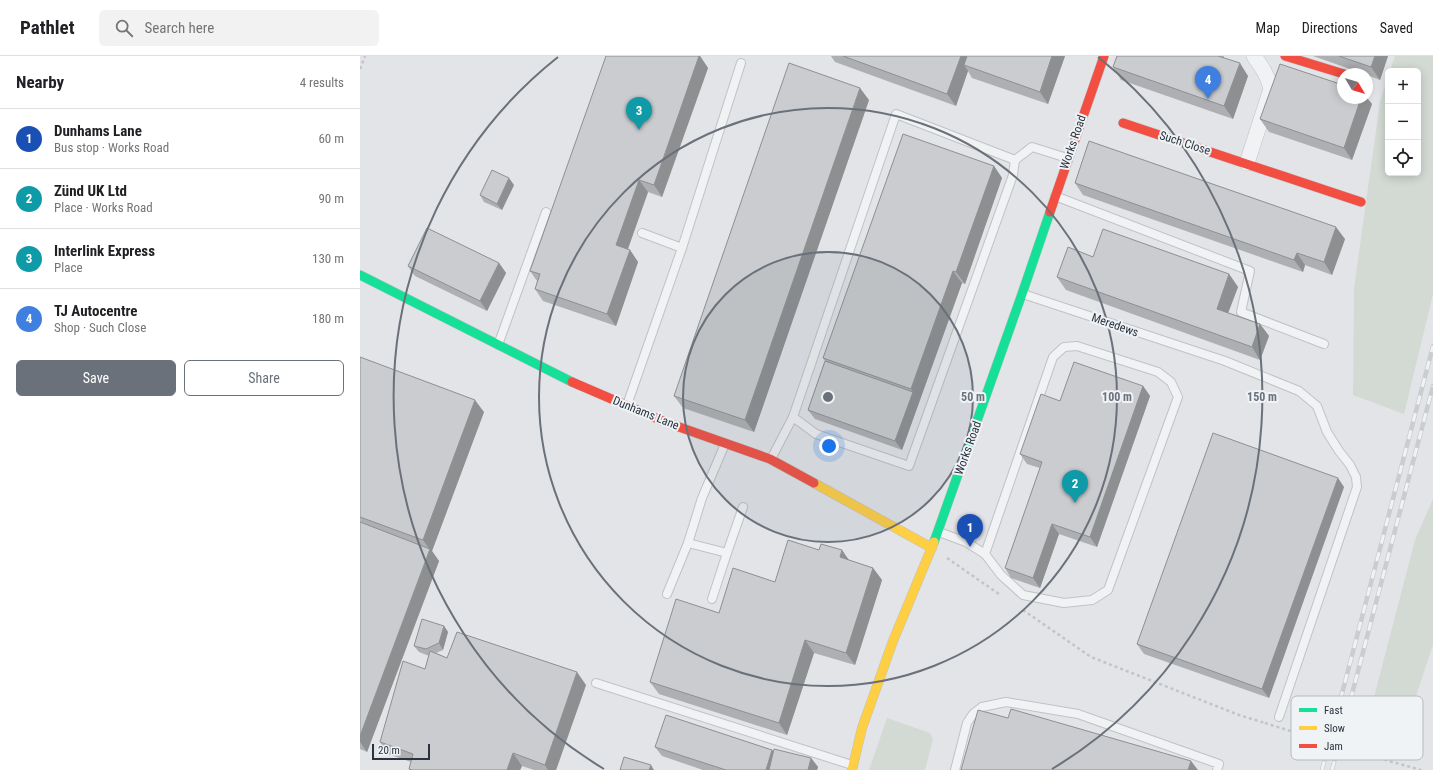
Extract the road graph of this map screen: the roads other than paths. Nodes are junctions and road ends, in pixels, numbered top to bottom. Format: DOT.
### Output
graph roads {
  1 [pos="1104,56"];
  2 [pos="1254,56"];
  3 [pos="1284,56"];
  4 [pos="741,63"];
  5 [pos="1337,72"];
  6 [pos="1123,123"];
  7 [pos="1067,158"];
  8 [pos="1015,160"];
  9 [pos="1247,163"];
  10 [pos="1054,196"];
  11 [pos="1361,202"];
  12 [pos="546,212"];
  13 [pos="642,233"];
  14 [pos="682,248"];
  15 [pos="360,276"];
  16 [pos="1022,294"];
  17 [pos="1324,344"];
  18 [pos="498,345"];
  19 [pos="626,406"];
  20 [pos="793,417"];
  21 [pos="726,443"];
  22 [pos="770,460"];
  23 [pos="743,507"];
  24 [pos="938,532"];
  25 [pos="688,543"];
  26 [pos="932,548"];
  27 [pos="727,553"];
  28 [pos="985,554"];
  29 [pos="667,594"];
  30 [pos="712,598"];
  31 [pos="596,683"];
  32 [pos="1279,717"];
  33 [pos="852,768"];
  34 [pos="955,770"];
  35 [pos="1217,770"];
  1 -- 7 [label="street, Works Road"];
  2 -- 9 [label="street"];
  3 -- 5 [label="street"];
  4 -- 14 [label="lane"];
  6 -- 9 [label="street, Such Close"];
  7 -- 8 [label="lane"];
  7 -- 10 [label="street, Works Road"];
  8 -- 20 [label="lane"];
  8 -- 20 [label="lane"];
  9 -- 11 [label="street, Such Close"];
  10 -- 16 [label="street, Works Road"];
  10 -- 17 [label="lane"];
  12 -- 18 [label="lane"];
  13 -- 14 [label="lane"];
  14 -- 19 [label="lane"];
  15 -- 18 [label="street, Dunhams Lane"];
  16 -- 24 [label="street, Works Road"];
  16 -- 32 [label="lane, Meredews"];
  18 -- 19 [label="street, Dunhams Lane"];
  19 -- 21 [label="street, Dunhams Lane"];
  20 -- 22 [label="lane"];
  21 -- 22 [label="street, Dunhams Lane"];
  21 -- 25 [label="lane"];
  22 -- 26 [label="street, Dunhams Lane"];
  23 -- 27 [label="lane"];
  24 -- 26 [label="street, Works Road"];
  24 -- 28 [label="lane"];
  25 -- 27 [label="lane"];
  25 -- 29 [label="lane"];
  26 -- 33 [label="street, Works Road"];
  27 -- 30 [label="lane"];
  28 -- 28 [label="lane"];
  31 -- 33 [label="lane"];
  34 -- 35 [label="lane"];
}
